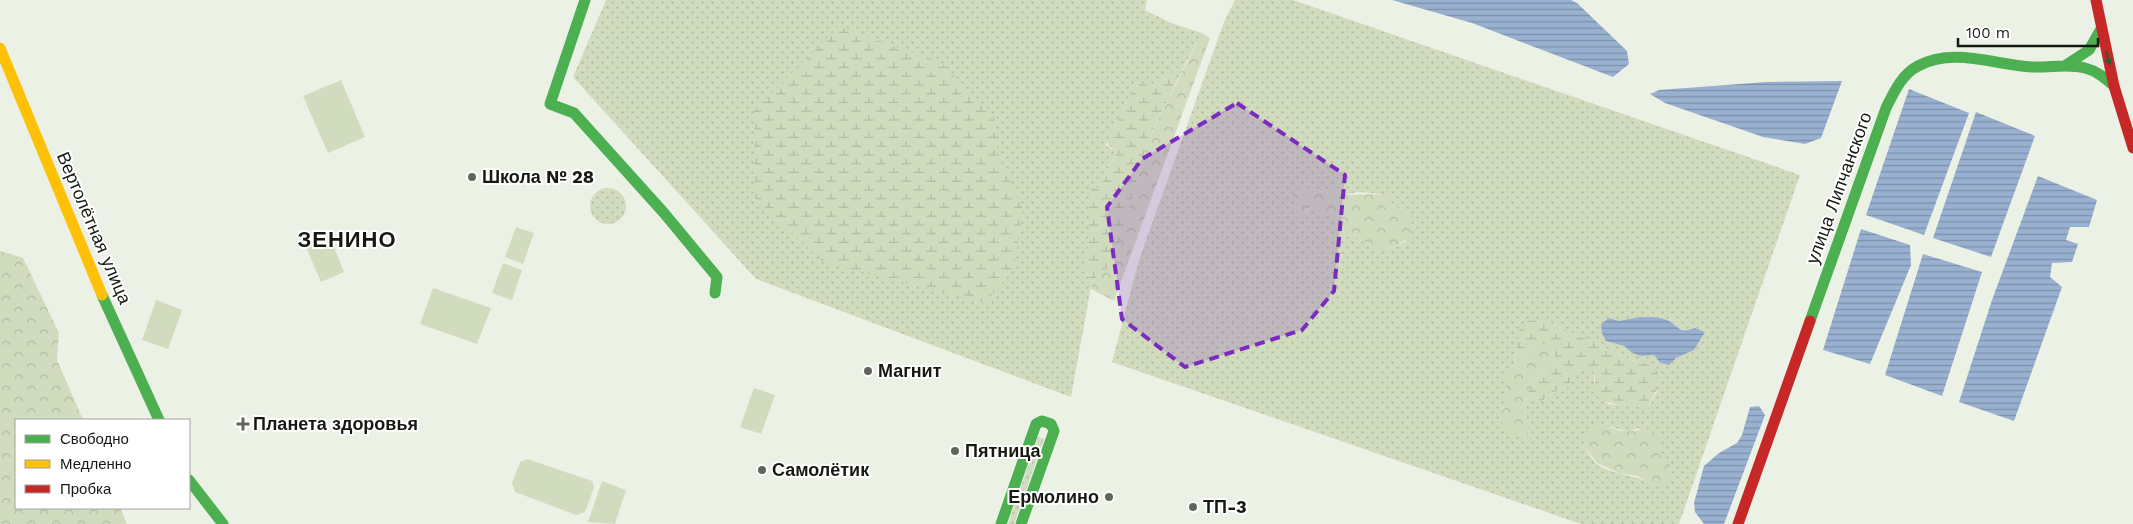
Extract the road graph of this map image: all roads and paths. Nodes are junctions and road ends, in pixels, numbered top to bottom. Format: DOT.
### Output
graph roads {
  1 [pos="585,0"];
  2 [pos="2096,0"];
  3 [pos="2101,29"];
  4 [pos="0,48"];
  5 [pos="2066,65"];
  6 [pos="2114,86"];
  7 [pos="2133,148"];
  8 [pos="715,293"];
  9 [pos="159,419"];
  10 [pos="190,481"];
  11 [pos="223,524"];
  12 [pos="1001,524"];
  13 [pos="1021,524"];
  14 [pos="1738,524"];
  1 -- 8 [label="street"];
  2 -- 3 [label="street"];
  3 -- 5 [label="street"];
  3 -- 6 [label="street, one-way"];
  4 -- 9 [label="street, Вертолётная улица"];
  5 -- 6 [label="street, улица Липчанского"];
  5 -- 14 [label="street, улица Липчанского"];
  6 -- 7 [label="street"];
  10 -- 11 [label="street"];
  12 -- 13 [label="street"];
}
